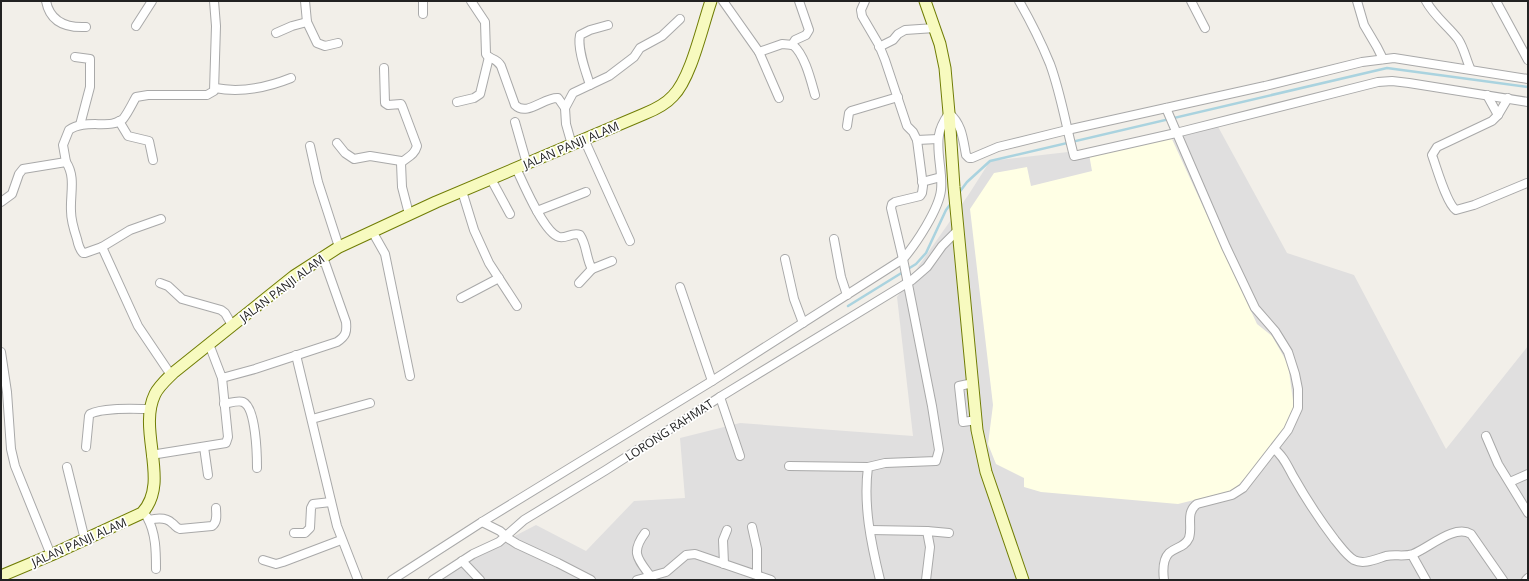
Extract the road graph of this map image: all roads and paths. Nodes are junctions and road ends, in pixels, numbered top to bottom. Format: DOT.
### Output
graph roads {
  1 [pos="46,1"];
  2 [pos="152,1"];
  3 [pos="214,1"];
  4 [pos="305,1"];
  5 [pos="423,1"];
  6 [pos="471,1"];
  7 [pos="711,1"];
  8 [pos="723,1"];
  9 [pos="800,1"];
  10 [pos="865,1"];
  11 [pos="925,1"];
  12 [pos="1019,1"];
  13 [pos="1191,1"];
  14 [pos="1358,1"];
  15 [pos="1426,1"];
  16 [pos="1496,1"];
  17 [pos="423,14"];
  18 [pos="680,20"];
  19 [pos="307,22"];
  20 [pos="608,25"];
  21 [pos="136,26"];
  22 [pos="86,27"];
  23 [pos="935,28"];
  24 [pos="1205,28"];
  25 [pos="276,33"];
  26 [pos="338,43"];
  27 [pos="792,45"];
  28 [pos="879,47"];
  29 [pos="759,52"];
  30 [pos="75,57"];
  31 [pos="489,57"];
  32 [pos="1383,59"];
  33 [pos="1528,60"];
  34 [pos="384,68"];
  35 [pos="1470,68"];
  36 [pos="291,78"];
  37 [pos="1528,79"];
  38 [pos="590,85"];
  39 [pos="215,88"];
  40 [pos="815,95"];
  41 [pos="1487,95"];
  42 [pos="898,97"];
  43 [pos="778,98"];
  44 [pos="1508,98"];
  45 [pos="457,102"];
  46 [pos="1528,102"];
  47 [pos="565,108"];
  48 [pos="1166,108"];
  49 [pos="949,112"];
  50 [pos="1498,115"];
  51 [pos="120,121"];
  52 [pos="515,122"];
  53 [pos="80,125"];
  54 [pos="847,126"];
  55 [pos="1067,130"];
  56 [pos="1176,133"];
  57 [pos="584,139"];
  58 [pos="938,139"];
  59 [pos="916,140"];
  60 [pos="337,143"];
  61 [pos="572,145"];
  62 [pos="310,146"];
  63 [pos="153,160"];
  64 [pos="401,161"];
  65 [pos="66,162"];
  66 [pos="522,166"];
  67 [pos="941,177"];
  68 [pos="491,180"];
  69 [pos="922,182"];
  70 [pos="1527,183"];
  71 [pos="462,191"];
  72 [pos="586,192"];
  73 [pos="1,202"];
  74 [pos="538,211"];
  75 [pos="409,214"];
  76 [pos="510,214"];
  77 [pos="161,219"];
  78 [pos="958,230"];
  79 [pos="372,231"];
  80 [pos="834,239"];
  81 [pos="630,241"];
  82 [pos="102,247"];
  83 [pos="339,247"];
  84 [pos="323,257"];
  85 [pos="785,259"];
  86 [pos="903,260"];
  87 [pos="612,262"];
  88 [pos="592,269"];
  89 [pos="499,278"];
  90 [pos="907,282"];
  91 [pos="160,283"];
  92 [pos="579,283"];
  93 [pos="680,287"];
  94 [pos="847,295"];
  95 [pos="461,298"];
  96 [pos="517,306"];
  97 [pos="803,323"];
  98 [pos="232,326"];
  99 [pos="209,344"];
  100 [pos="2,354"];
  101 [pos="296,355"];
  102 [pos="171,375"];
  103 [pos="410,376"];
  104 [pos="222,378"];
  105 [pos="712,381"];
  106 [pos="720,397"];
  107 [pos="370,403"];
  108 [pos="224,404"];
  109 [pos="150,409"];
  110 [pos="312,419"];
  111 [pos="1486,436"];
  112 [pos="86,447"];
  113 [pos="204,447"];
  114 [pos="1274,449"];
  115 [pos="151,455"];
  116 [pos="740,456"];
  117 [pos="789,466"];
  118 [pos="67,467"];
  119 [pos="868,467"];
  120 [pos="257,468"];
  121 [pos="1528,474"];
  122 [pos="208,475"];
  123 [pos="1510,482"];
  124 [pos="331,502"];
  125 [pos="216,508"];
  126 [pos="1528,513"];
  127 [pos="147,516"];
  128 [pos="484,523"];
  129 [pos="752,527"];
  130 [pos="726,530"];
  131 [pos="870,530"];
  132 [pos="927,531"];
  133 [pos="294,533"];
  134 [pos="645,533"];
  135 [pos="949,533"];
  136 [pos="506,536"];
  137 [pos="85,540"];
  138 [pos="341,540"];
  139 [pos="1412,554"];
  140 [pos="51,555"];
  141 [pos="263,560"];
  142 [pos="462,561"];
  143 [pos="724,564"];
  144 [pos="156,569"];
  145 [pos="757,574"];
  146 [pos="1,576"];
  147 [pos="656,577"];
  148 [pos="358,580"];
  149 [pos="392,580"];
  150 [pos="433,580"];
  151 [pos="480,580"];
  152 [pos="591,580"];
  153 [pos="637,580"];
  154 [pos="771,580"];
  155 [pos="880,580"];
  156 [pos="926,580"];
  157 [pos="1023,580"];
  158 [pos="1164,580"];
  159 [pos="1426,580"];
  160 [pos="1503,580"];
  1 -- 22 [label="street"];
  2 -- 21 [label="street"];
  3 -- 39 [label="street"];
  4 -- 19 [label="street"];
  5 -- 17 [label="street"];
  6 -- 31 [label="street"];
  7 -- 57 [label="main road, JALAN PANJI ALAM"];
  8 -- 29 [label="street"];
  9 -- 27 [label="street"];
  10 -- 28 [label="street"];
  11 -- 23 [label="main road"];
  12 -- 55 [label="street"];
  13 -- 24 [label="street"];
  14 -- 32 [label="street"];
  15 -- 35 [label="street"];
  16 -- 33 [label="street"];
  18 -- 38 [label="street"];
  19 -- 25 [label="street"];
  19 -- 26 [label="street"];
  20 -- 38 [label="street"];
  23 -- 28 [label="street"];
  23 -- 49 [label="main road"];
  27 -- 29 [label="street"];
  27 -- 40 [label="street"];
  28 -- 42 [label="street"];
  29 -- 43 [label="street"];
  30 -- 53 [label="street"];
  31 -- 45 [label="street"];
  31 -- 47 [label="street"];
  32 -- 35 [label="street"];
  32 -- 48 [label="street"];
  34 -- 64 [label="street"];
  35 -- 37 [label="street"];
  36 -- 39 [label="street"];
  38 -- 47 [label="street"];
  39 -- 51 [label="street"];
  41 -- 44 [label="street"];
  41 -- 50 [label="street"];
  41 -- 56 [label="street"];
  42 -- 54 [label="street"];
  42 -- 59 [label="street"];
  44 -- 46 [label="street"];
  44 -- 50 [label="street"];
  47 -- 61 [label="street"];
  48 -- 55 [label="street"];
  48 -- 56 [label="street"];
  49 -- 55 [label="street"];
  49 -- 58 [label="street"];
  49 -- 78 [label="main road"];
  50 -- 70 [label="street"];
  51 -- 53 [label="street"];
  51 -- 63 [label="street"];
  52 -- 66 [label="street"];
  53 -- 65 [label="street"];
  55 -- 56 [label="street"];
  56 -- 114 [label="street"];
  57 -- 61 [label="main road, JALAN PANJI ALAM"];
  57 -- 81 [label="street"];
  58 -- 59 [label="street"];
  58 -- 67 [label="street"];
  59 -- 69 [label="street"];
  60 -- 64 [label="street"];
  61 -- 66 [label="main road, JALAN PANJI ALAM"];
  62 -- 83 [label="street"];
  64 -- 75 [label="street"];
  65 -- 73 [label="street"];
  65 -- 82 [label="street"];
  66 -- 68 [label="main road, JALAN PANJI ALAM"];
  66 -- 74 [label="street"];
  67 -- 69 [label="street"];
  67 -- 86 [label="street"];
  68 -- 71 [label="main road, JALAN PANJI ALAM"];
  68 -- 76 [label="street"];
  69 -- 86 [label="street"];
  71 -- 75 [label="main road, JALAN PANJI ALAM"];
  71 -- 89 [label="street"];
  72 -- 74 [label="street"];
  74 -- 88 [label="street"];
  75 -- 79 [label="main road, JALAN PANJI ALAM"];
  77 -- 82 [label="street"];
  78 -- 90 [label="street, LORONG RAHMAT"];
  78 -- 157 [label="main road"];
  79 -- 83 [label="main road, JALAN PANJI ALAM"];
  79 -- 103 [label="street"];
  80 -- 94 [label="street"];
  82 -- 102 [label="street"];
  83 -- 84 [label="main road, JALAN PANJI ALAM"];
  84 -- 98 [label="main road, JALAN PANJI ALAM"];
  84 -- 101 [label="street"];
  85 -- 97 [label="street"];
  86 -- 90 [label="street"];
  86 -- 94 [label="street"];
  87 -- 88 [label="street"];
  88 -- 92 [label="street"];
  89 -- 95 [label="street"];
  89 -- 96 [label="street"];
  90 -- 106 [label="street, LORONG RAHMAT"];
  90 -- 119 [label="street"];
  91 -- 98 [label="street"];
  93 -- 105 [label="street"];
  94 -- 97 [label="street"];
  97 -- 105 [label="street"];
  98 -- 99 [label="main road, JALAN PANJI ALAM"];
  99 -- 102 [label="main road, JALAN PANJI ALAM"];
  99 -- 104 [label="street"];
  100 -- 140 [label="street"];
  101 -- 104 [label="street"];
  101 -- 110 [label="street"];
  102 -- 109 [label="main road, JALAN PANJI ALAM"];
  104 -- 108 [label="street"];
  105 -- 128 [label="street"];
  106 -- 116 [label="street"];
  106 -- 136 [label="street, LORONG RAHMAT"];
  107 -- 110 [label="street"];
  108 -- 113 [label="street"];
  108 -- 120 [label="street"];
  109 -- 112 [label="street"];
  109 -- 115 [label="main road, JALAN PANJI ALAM"];
  110 -- 124 [label="street"];
  111 -- 123 [label="street"];
  113 -- 115 [label="street"];
  113 -- 122 [label="street"];
  114 -- 139 [label="street"];
  114 -- 158 [label="street"];
  115 -- 127 [label="main road, JALAN PANJI ALAM"];
  117 -- 119 [label="street"];
  118 -- 137 [label="street"];
  119 -- 131 [label="street"];
  121 -- 123 [label="street"];
  123 -- 126 [label="street"];
  124 -- 133 [label="street"];
  124 -- 138 [label="street"];
  125 -- 127 [label="street"];
  127 -- 137 [label="main road, JALAN PANJI ALAM"];
  127 -- 144 [label="street"];
  128 -- 136 [label="street"];
  128 -- 149 [label="street"];
  129 -- 145 [label="street"];
  130 -- 143 [label="street"];
  131 -- 132 [label="street"];
  131 -- 155 [label="street"];
  132 -- 135 [label="street"];
  132 -- 156 [label="street"];
  134 -- 147 [label="street"];
  136 -- 142 [label="street, LORONG RAHMAT"];
  136 -- 152 [label="street"];
  137 -- 140 [label="main road, JALAN PANJI ALAM"];
  138 -- 141 [label="street"];
  138 -- 148 [label="street"];
  139 -- 159 [label="street"];
  139 -- 160 [label="street"];
  140 -- 146 [label="main road, JALAN PANJI ALAM"];
  142 -- 150 [label="street, LORONG RAHMAT"];
  142 -- 151 [label="street"];
  143 -- 145 [label="street"];
  143 -- 147 [label="street"];
  145 -- 154 [label="street"];
  147 -- 153 [label="street"];
}
